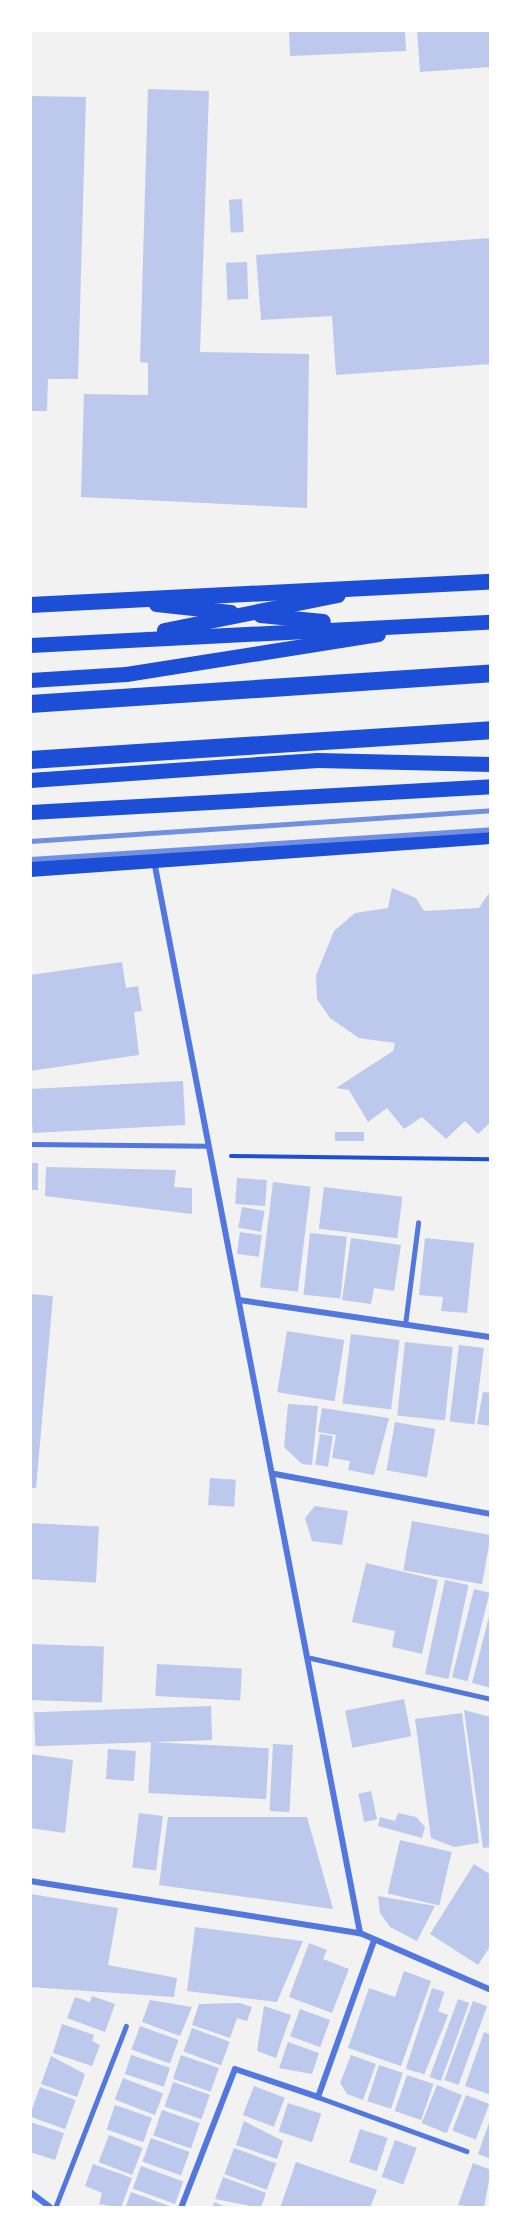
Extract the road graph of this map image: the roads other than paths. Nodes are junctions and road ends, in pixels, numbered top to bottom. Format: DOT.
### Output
graph roads {
  1 [pos="491,582"];
  2 [pos="370,588"];
  3 [pos="114,600"];
  4 [pos="30,605"];
  5 [pos="246,613"];
  6 [pos="491,622"];
  7 [pos="439,625"];
  8 [pos="368,626"];
  9 [pos="114,641"];
  10 [pos="30,645"];
  11 [pos="491,673"];
  12 [pos="30,680"];
  13 [pos="30,704"];
  14 [pos="491,730"];
  15 [pos="30,760"];
  16 [pos="491,764"];
  17 [pos="30,780"];
  18 [pos="491,786"];
  19 [pos="441,790"];
  20 [pos="491,792"];
  21 [pos="30,812"];
  22 [pos="491,831"];
  23 [pos="491,836"];
  24 [pos="447,840"];
  25 [pos="154,860"];
  26 [pos="30,869"];
  27 [pos="30,1144"];
  28 [pos="208,1146"];
  29 [pos="418,1223"];
  30 [pos="239,1300"];
  31 [pos="405,1325"];
  32 [pos="491,1336"];
  33 [pos="275,1474"];
  34 [pos="491,1514"];
  35 [pos="311,1658"];
  36 [pos="491,1699"];
  37 [pos="30,1881"];
  38 [pos="360,1933"];
  39 [pos="374,1941"];
  40 [pos="491,1990"];
  41 [pos="126,2026"];
  42 [pos="318,2097"];
  43 [pos="466,2151"];
  44 [pos="30,2193"];
  45 [pos="53,2208"];
  46 [pos="181,2208"];
  1 -- 2 [label="highway"];
  2 -- 3 [label="highway"];
  2 -- 5 [label="main road"];
  3 -- 4 [label="highway"];
  3 -- 5 [label="main road"];
  5 -- 8 [label="main road"];
  5 -- 9 [label="main road"];
  6 -- 7 [label="main road"];
  7 -- 8 [label="main road"];
  7 -- 12 [label="main road"];
  8 -- 9 [label="main road"];
  9 -- 10 [label="main road"];
  11 -- 13 [label="highway"];
  14 -- 15 [label="highway"];
  16 -- 17 [label="main road"];
  18 -- 19 [label="main road"];
  19 -- 20 [label="main road"];
  19 -- 21 [label="main road"];
  22 -- 24 [label="main road"];
  23 -- 24 [label="highway"];
  24 -- 25 [label="highway"];
  25 -- 26 [label="highway"];
  25 -- 28 [label="street"];
  27 -- 28 [label="lane"];
  28 -- 30 [label="street"];
  29 -- 31 [label="lane"];
  30 -- 31 [label="street"];
  30 -- 33 [label="street"];
  31 -- 32 [label="street"];
  33 -- 34 [label="street"];
  33 -- 35 [label="street"];
  35 -- 36 [label="lane"];
  35 -- 38 [label="street"];
  37 -- 38 [label="street"];
  38 -- 39 [label="street"];
  39 -- 40 [label="street"];
  39 -- 42 [label="street"];
  41 -- 45 [label="lane"];
  42 -- 43 [label="lane"];
  42 -- 46 [label="street"];
  44 -- 45 [label="street"];
}
